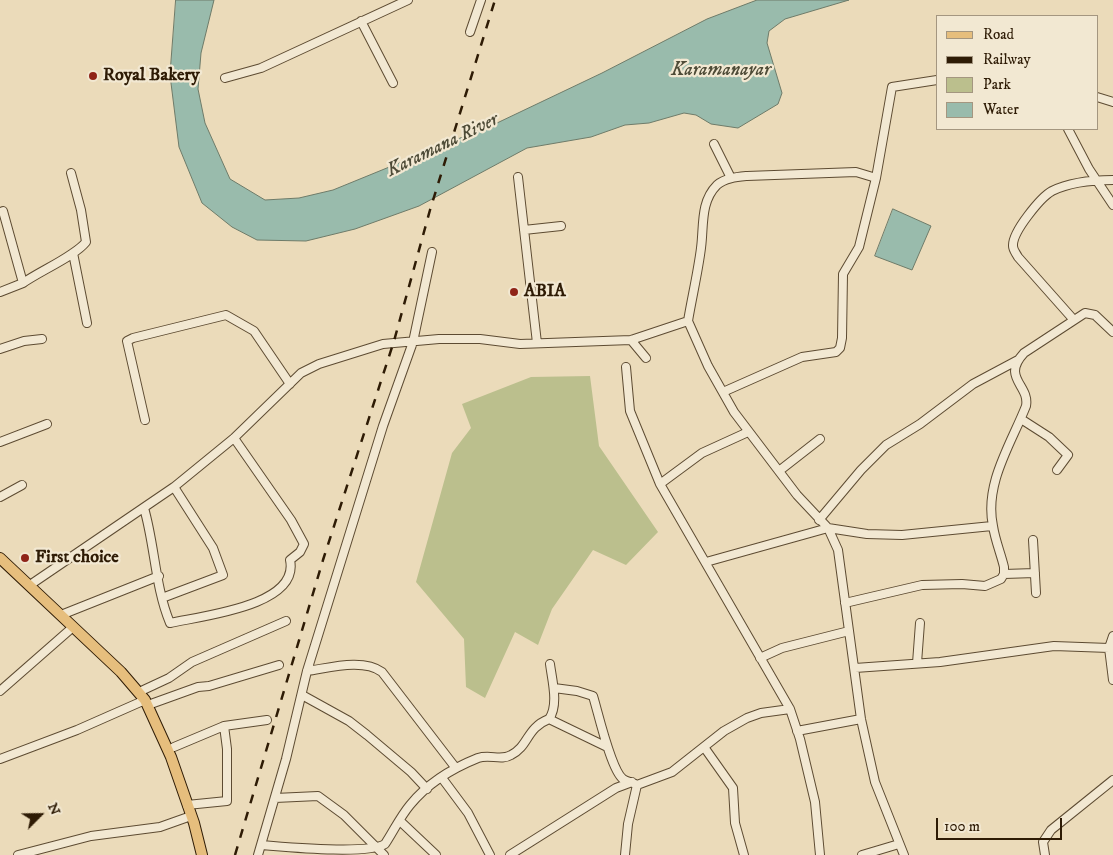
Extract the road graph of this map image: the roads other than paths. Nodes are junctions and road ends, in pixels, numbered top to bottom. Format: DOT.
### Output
graph roads {
  1 [pos="408,0"];
  2 [pos="481,0"];
  3 [pos="362,21"];
  4 [pos="470,32"];
  5 [pos="225,78"];
  6 [pos="936,80"];
  7 [pos="393,83"];
  8 [pos="1098,97"];
  9 [pos="1113,102"];
  10 [pos="1069,130"];
  11 [pos="714,144"];
  12 [pos="71,173"];
  13 [pos="518,177"];
  14 [pos="731,178"];
  15 [pos="876,178"];
  16 [pos="1096,180"];
  17 [pos="1113,180"];
  18 [pos="1113,205"];
  19 [pos="3,211"];
  20 [pos="561,226"];
  21 [pos="524,230"];
  22 [pos="432,252"];
  23 [pos="73,253"];
  24 [pos="23,283"];
  25 [pos="0,292"];
  26 [pos="1073,318"];
  27 [pos="688,321"];
  28 [pos="86,324"];
  29 [pos="1113,332"];
  30 [pos="42,339"];
  31 [pos="632,340"];
  32 [pos="413,342"];
  33 [pos="537,343"];
  34 [pos="0,349"];
  35 [pos="646,358"];
  36 [pos="1018,360"];
  37 [pos="626,366"];
  38 [pos="290,384"];
  39 [pos="723,392"];
  40 [pos="1021,419"];
  41 [pos="145,420"];
  42 [pos="48,424"];
  43 [pos="748,432"];
  44 [pos="234,438"];
  45 [pos="820,439"];
  46 [pos="0,442"];
  47 [pos="1057,470"];
  48 [pos="779,471"];
  49 [pos="660,484"];
  50 [pos="22,485"];
  51 [pos="174,487"];
  52 [pos="0,496"];
  53 [pos="144,508"];
  54 [pos="820,520"];
  55 [pos="992,526"];
  56 [pos="828,528"];
  57 [pos="1034,540"];
  58 [pos="0,558"];
  59 [pos="706,562"];
  60 [pos="1035,573"];
  61 [pos="1004,574"];
  62 [pos="159,576"];
  63 [pos="30,585"];
  64 [pos="1036,593"];
  65 [pos="162,598"];
  66 [pos="845,603"];
  67 [pos="61,615"];
  68 [pos="286,621"];
  69 [pos="920,623"];
  70 [pos="74,627"];
  71 [pos="849,631"];
  72 [pos="1113,636"];
  73 [pos="1109,648"];
  74 [pos="760,658"];
  75 [pos="279,664"];
  76 [pos="550,664"];
  77 [pos="917,664"];
  78 [pos="855,668"];
  79 [pos="307,671"];
  80 [pos="1113,680"];
  81 [pos="554,688"];
  82 [pos="0,691"];
  83 [pos="302,695"];
  84 [pos="144,699"];
  85 [pos="790,709"];
  86 [pos="549,719"];
  87 [pos="861,719"];
  88 [pos="267,720"];
  89 [pos="224,726"];
  90 [pos="797,731"];
  91 [pos="174,747"];
  92 [pos="607,747"];
  93 [pos="704,747"];
  94 [pos="0,759"];
  95 [pos="455,767"];
  96 [pos="442,778"];
  97 [pos="1113,780"];
  98 [pos="635,784"];
  99 [pos="427,789"];
  100 [pos="275,798"];
  101 [pos="188,805"];
  102 [pos="191,816"];
  103 [pos="400,821"];
  104 [pos="899,844"];
  105 [pos="261,845"];
  106 [pos="382,852"];
  107 [pos="18,855"];
  108 [pos="202,855"];
  109 [pos="258,855"];
  110 [pos="436,855"];
  111 [pos="490,855"];
  112 [pos="510,855"];
  113 [pos="625,855"];
  114 [pos="744,855"];
  115 [pos="820,855"];
  116 [pos="862,855"];
  117 [pos="904,855"];
  118 [pos="1045,855"];
  1 -- 3 [label="street"];
  2 -- 4 [label="street"];
  3 -- 5 [label="street"];
  3 -- 7 [label="street"];
  6 -- 15 [label="street"];
  8 -- 9 [label="street"];
  10 -- 16 [label="street"];
  11 -- 14 [label="street"];
  12 -- 23 [label="street"];
  13 -- 21 [label="street"];
  14 -- 15 [label="street"];
  14 -- 27 [label="street"];
  15 -- 39 [label="street"];
  16 -- 17 [label="street"];
  16 -- 18 [label="street"];
  16 -- 26 [label="street"];
  19 -- 24 [label="street"];
  20 -- 21 [label="street"];
  21 -- 33 [label="street"];
  22 -- 32 [label="street"];
  23 -- 24 [label="street"];
  23 -- 28 [label="street"];
  24 -- 25 [label="street"];
  26 -- 29 [label="street"];
  26 -- 36 [label="street"];
  27 -- 31 [label="street"];
  27 -- 39 [label="street"];
  30 -- 34 [label="street"];
  31 -- 33 [label="street"];
  31 -- 35 [label="street"];
  32 -- 33 [label="street"];
  32 -- 38 [label="street"];
  32 -- 79 [label="street"];
  36 -- 40 [label="street"];
  36 -- 54 [label="street"];
  37 -- 49 [label="street"];
  38 -- 41 [label="street"];
  38 -- 44 [label="street"];
  39 -- 43 [label="street"];
  40 -- 47 [label="street"];
  40 -- 55 [label="street"];
  42 -- 46 [label="street"];
  43 -- 48 [label="street"];
  43 -- 49 [label="street"];
  44 -- 51 [label="street"];
  44 -- 65 [label="street"];
  45 -- 48 [label="street"];
  48 -- 54 [label="street"];
  49 -- 59 [label="street"];
  50 -- 52 [label="street"];
  51 -- 53 [label="street"];
  51 -- 65 [label="street"];
  53 -- 62 [label="street"];
  53 -- 63 [label="street"];
  54 -- 56 [label="street"];
  55 -- 56 [label="street"];
  55 -- 61 [label="street"];
  56 -- 59 [label="street"];
  56 -- 66 [label="street"];
  57 -- 60 [label="street"];
  58 -- 63 [label="main road"];
  59 -- 74 [label="street"];
  60 -- 61 [label="street"];
  60 -- 64 [label="street"];
  61 -- 66 [label="street"];
  62 -- 65 [label="street"];
  62 -- 67 [label="street"];
  63 -- 67 [label="main road"];
  66 -- 71 [label="street"];
  67 -- 70 [label="main road"];
  68 -- 84 [label="street"];
  69 -- 77 [label="street"];
  70 -- 82 [label="street"];
  70 -- 84 [label="main road"];
  71 -- 74 [label="street"];
  71 -- 78 [label="street"];
  72 -- 73 [label="street"];
  73 -- 77 [label="street"];
  73 -- 80 [label="street"];
  74 -- 85 [label="street"];
  75 -- 84 [label="street"];
  76 -- 81 [label="street"];
  77 -- 78 [label="street"];
  78 -- 87 [label="street"];
  79 -- 83 [label="street"];
  79 -- 95 [label="street"];
  81 -- 86 [label="street"];
  81 -- 92 [label="street"];
  83 -- 99 [label="street"];
  83 -- 100 [label="street"];
  84 -- 94 [label="street"];
  84 -- 101 [label="main road"];
  85 -- 90 [label="street"];
  85 -- 93 [label="street"];
  86 -- 92 [label="street"];
  86 -- 95 [label="street"];
  87 -- 90 [label="street"];
  87 -- 104 [label="street"];
  88 -- 89 [label="street"];
  89 -- 91 [label="street"];
  89 -- 101 [label="street"];
  90 -- 115 [label="street"];
  92 -- 98 [label="street"];
  93 -- 98 [label="street"];
  93 -- 114 [label="street"];
  95 -- 96 [label="street"];
  96 -- 99 [label="street"];
  96 -- 111 [label="street"];
  97 -- 118 [label="street"];
  98 -- 112 [label="street"];
  98 -- 113 [label="street"];
  99 -- 103 [label="street"];
  100 -- 105 [label="street"];
  100 -- 106 [label="street"];
  101 -- 102 [label="main road"];
  102 -- 107 [label="street"];
  102 -- 108 [label="main road"];
  103 -- 106 [label="street"];
  103 -- 110 [label="street"];
  104 -- 116 [label="street"];
  104 -- 117 [label="street"];
  105 -- 106 [label="street"];
  105 -- 109 [label="street"];
}
